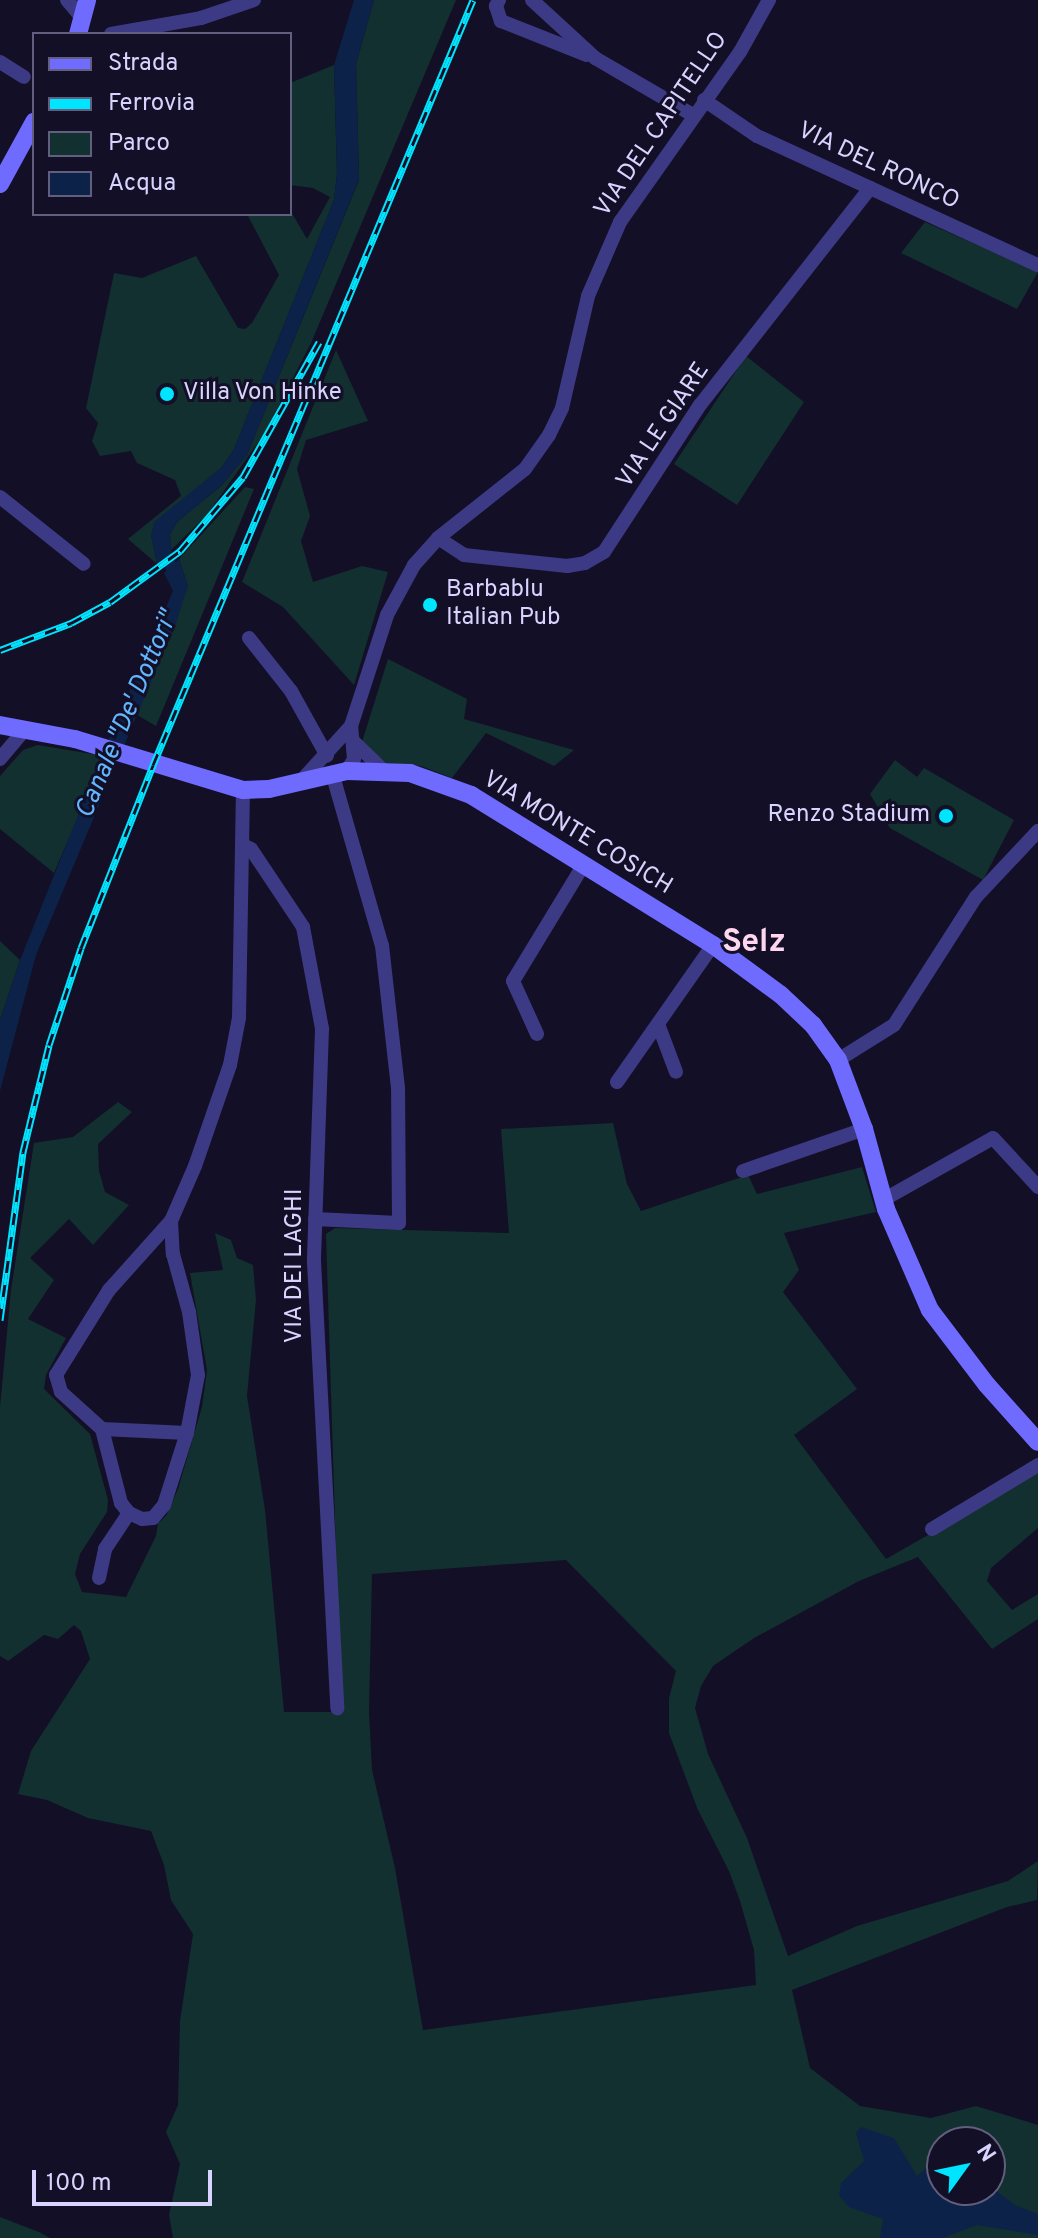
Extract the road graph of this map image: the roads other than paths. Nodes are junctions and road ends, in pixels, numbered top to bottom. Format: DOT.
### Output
graph roads {
  1 [pos="67,0"];
  2 [pos="254,0"];
  3 [pos="499,0"];
  4 [pos="532,0"];
  5 [pos="769,0"];
  6 [pos="83,17"];
  7 [pos="122,32"];
  8 [pos="595,58"];
  9 [pos="0,62"];
  10 [pos="24,77"];
  11 [pos="704,100"];
  12 [pos="693,115"];
  13 [pos="32,126"];
  14 [pos="0,184"];
  15 [pos="870,188"];
  16 [pos="1038,265"];
  17 [pos="0,497"];
  18 [pos="438,538"];
  19 [pos="84,564"];
  20 [pos="249,638"];
  21 [pos="0,725"];
  22 [pos="24,730"];
  23 [pos="348,736"];
  24 [pos="0,759"];
  25 [pos="335,767"];
  26 [pos="382,769"];
  27 [pos="243,790"];
  28 [pos="1038,831"];
  29 [pos="243,845"];
  30 [pos="584,864"];
  31 [pos="713,945"];
  32 [pos="658,1024"];
  33 [pos="537,1034"];
  34 [pos="838,1060"];
  35 [pos="676,1072"];
  36 [pos="617,1082"];
  37 [pos="864,1129"];
  38 [pos="743,1171"];
  39 [pos="1038,1187"];
  40 [pos="883,1200"];
  41 [pos="315,1219"];
  42 [pos="171,1221"];
  43 [pos="102,1429"];
  44 [pos="187,1433"];
  45 [pos="1038,1442"];
  46 [pos="1038,1465"];
  47 [pos="129,1513"];
  48 [pos="932,1529"];
  49 [pos="99,1578"];
  50 [pos="337,1708"];
  1 -- 6 [label="street"];
  2 -- 7 [label="street"];
  3 -- 8 [label="street"];
  4 -- 8 [label="street"];
  5 -- 11 [label="street, VIA DEL CAPITELLO"];
  8 -- 12 [label="street"];
  9 -- 10 [label="street"];
  11 -- 12 [label="street, VIA DEL CAPITELLO"];
  11 -- 15 [label="street, VIA DEL RONCO"];
  12 -- 18 [label="street, VIA DEL CAPITELLO"];
  13 -- 14 [label="street"];
  15 -- 16 [label="street, VIA DEL RONCO"];
  15 -- 18 [label="street, VIA LE GIARE"];
  17 -- 19 [label="street"];
  18 -- 23 [label="street, VIA DEL CAPITELLO"];
  20 -- 25 [label="street"];
  21 -- 22 [label="street"];
  22 -- 24 [label="street"];
  22 -- 27 [label="street"];
  23 -- 25 [label="street, VIA DEL CAPITELLO"];
  23 -- 25 [label="street, VIA DEL CAPITELLO"];
  23 -- 26 [label="street"];
  25 -- 26 [label="street, VIA MONTE COSICH"];
  25 -- 27 [label="street, VIA MONTE COSICH"];
  25 -- 41 [label="street"];
  26 -- 30 [label="street, VIA MONTE COSICH"];
  27 -- 29 [label="street"];
  28 -- 34 [label="street"];
  29 -- 41 [label="street, VIA DEI LAGHI"];
  29 -- 42 [label="street"];
  30 -- 31 [label="street, VIA MONTE COSICH"];
  30 -- 33 [label="street"];
  31 -- 32 [label="street"];
  31 -- 34 [label="street, VIA MONTE COSICH"];
  32 -- 35 [label="street"];
  32 -- 36 [label="street"];
  34 -- 37 [label="street, VIA MONTE COSICH"];
  37 -- 38 [label="street"];
  37 -- 40 [label="street, VIA MONTE COSICH"];
  39 -- 40 [label="street"];
  40 -- 45 [label="street, VIA MONTE COSICH"];
  41 -- 50 [label="street, VIA DEI LAGHI"];
  42 -- 43 [label="street"];
  42 -- 44 [label="street"];
  43 -- 44 [label="street"];
  43 -- 47 [label="street"];
  44 -- 47 [label="street"];
  46 -- 48 [label="street"];
  47 -- 49 [label="street"];
}
